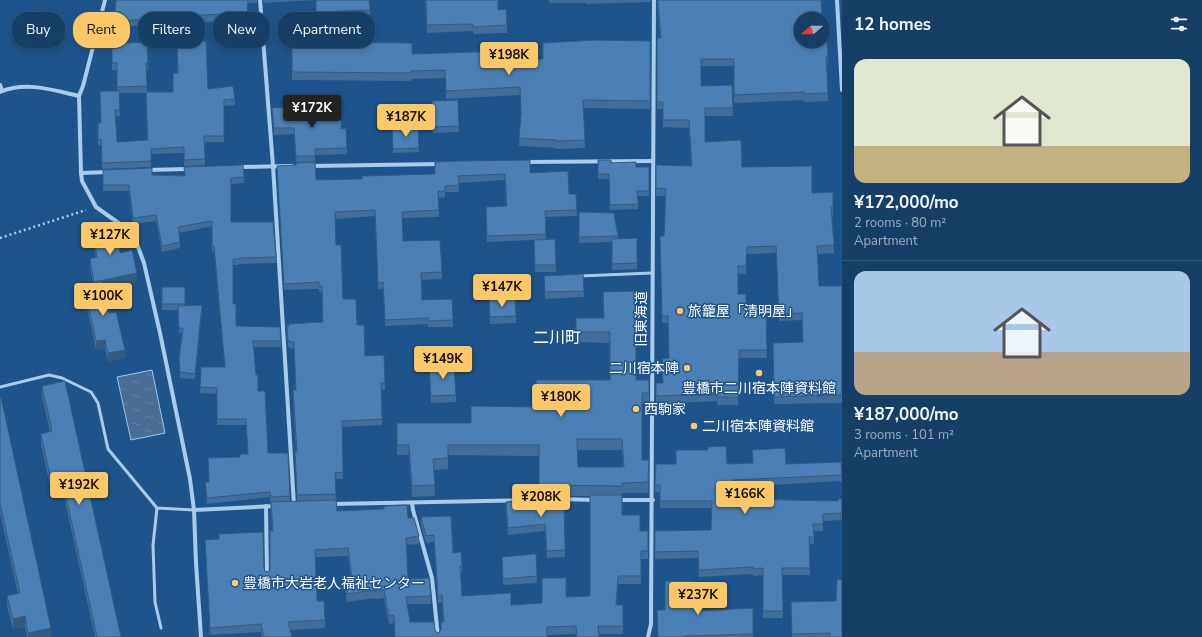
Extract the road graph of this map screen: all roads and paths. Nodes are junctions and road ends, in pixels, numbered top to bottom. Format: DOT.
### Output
graph roads {
  1 [pos="105,0"];
  2 [pos="260,0"];
  3 [pos="654,0"];
  4 [pos="837,0"];
  5 [pos="0,85"];
  6 [pos="842,90"];
  7 [pos="1,92"];
  8 [pos="79,96"];
  9 [pos="652,161"];
  10 [pos="518,162"];
  11 [pos="447,164"];
  12 [pos="273,166"];
  13 [pos="297,166"];
  14 [pos="305,166"];
  15 [pos="234,167"];
  16 [pos="196,169"];
  17 [pos="142,171"];
  18 [pos="111,172"];
  19 [pos="81,173"];
  20 [pos="96,207"];
  21 [pos="0,238"];
  22 [pos="652,274"];
  23 [pos="577,276"];
  24 [pos="0,387"];
  25 [pos="555,499"];
  26 [pos="540,500"];
  27 [pos="600,500"];
  28 [pos="615,500"];
  29 [pos="653,500"];
  30 [pos="412,503"];
  31 [pos="326,504"];
  32 [pos="287,505"];
  33 [pos="294,505"];
  34 [pos="302,505"];
  35 [pos="266,506"];
  36 [pos="280,506"];
  37 [pos="157,508"];
  38 [pos="194,510"];
  39 [pos="267,576"];
  40 [pos="161,628"];
  41 [pos="201,637"];
  42 [pos="438,637"];
  43 [pos="648,637"];
  1 -- 8 [label="street"];
  2 -- 12 [label="street"];
  3 -- 9 [label="street, 旧東海道"];
  4 -- 6 [label="street"];
  5 -- 7 [label="street"];
  7 -- 8 [label="street"];
  8 -- 19 [label="street"];
  9 -- 10 [label="street"];
  9 -- 22 [label="street, 旧東海道"];
  11 -- 14 [label="street"];
  12 -- 13 [label="street"];
  12 -- 15 [label="street"];
  12 -- 33 [label="street"];
  16 -- 17 [label="street"];
  18 -- 19 [label="street"];
  19 -- 20 [label="street"];
  20 -- 21 [label="path"];
  20 -- 38 [label="street"];
  22 -- 23 [label="lane"];
  22 -- 29 [label="street, 旧東海道"];
  24 -- 37 [label="lane"];
  25 -- 27 [label="street"];
  26 -- 30 [label="street"];
  28 -- 29 [label="street"];
  29 -- 43 [label="street, 旧東海道"];
  30 -- 31 [label="street"];
  30 -- 42 [label="street"];
  32 -- 33 [label="street"];
  33 -- 34 [label="street"];
  35 -- 36 [label="street"];
  35 -- 38 [label="street"];
  35 -- 39 [label="street"];
  37 -- 38 [label="lane"];
  37 -- 40 [label="lane"];
  38 -- 41 [label="street"];
}
